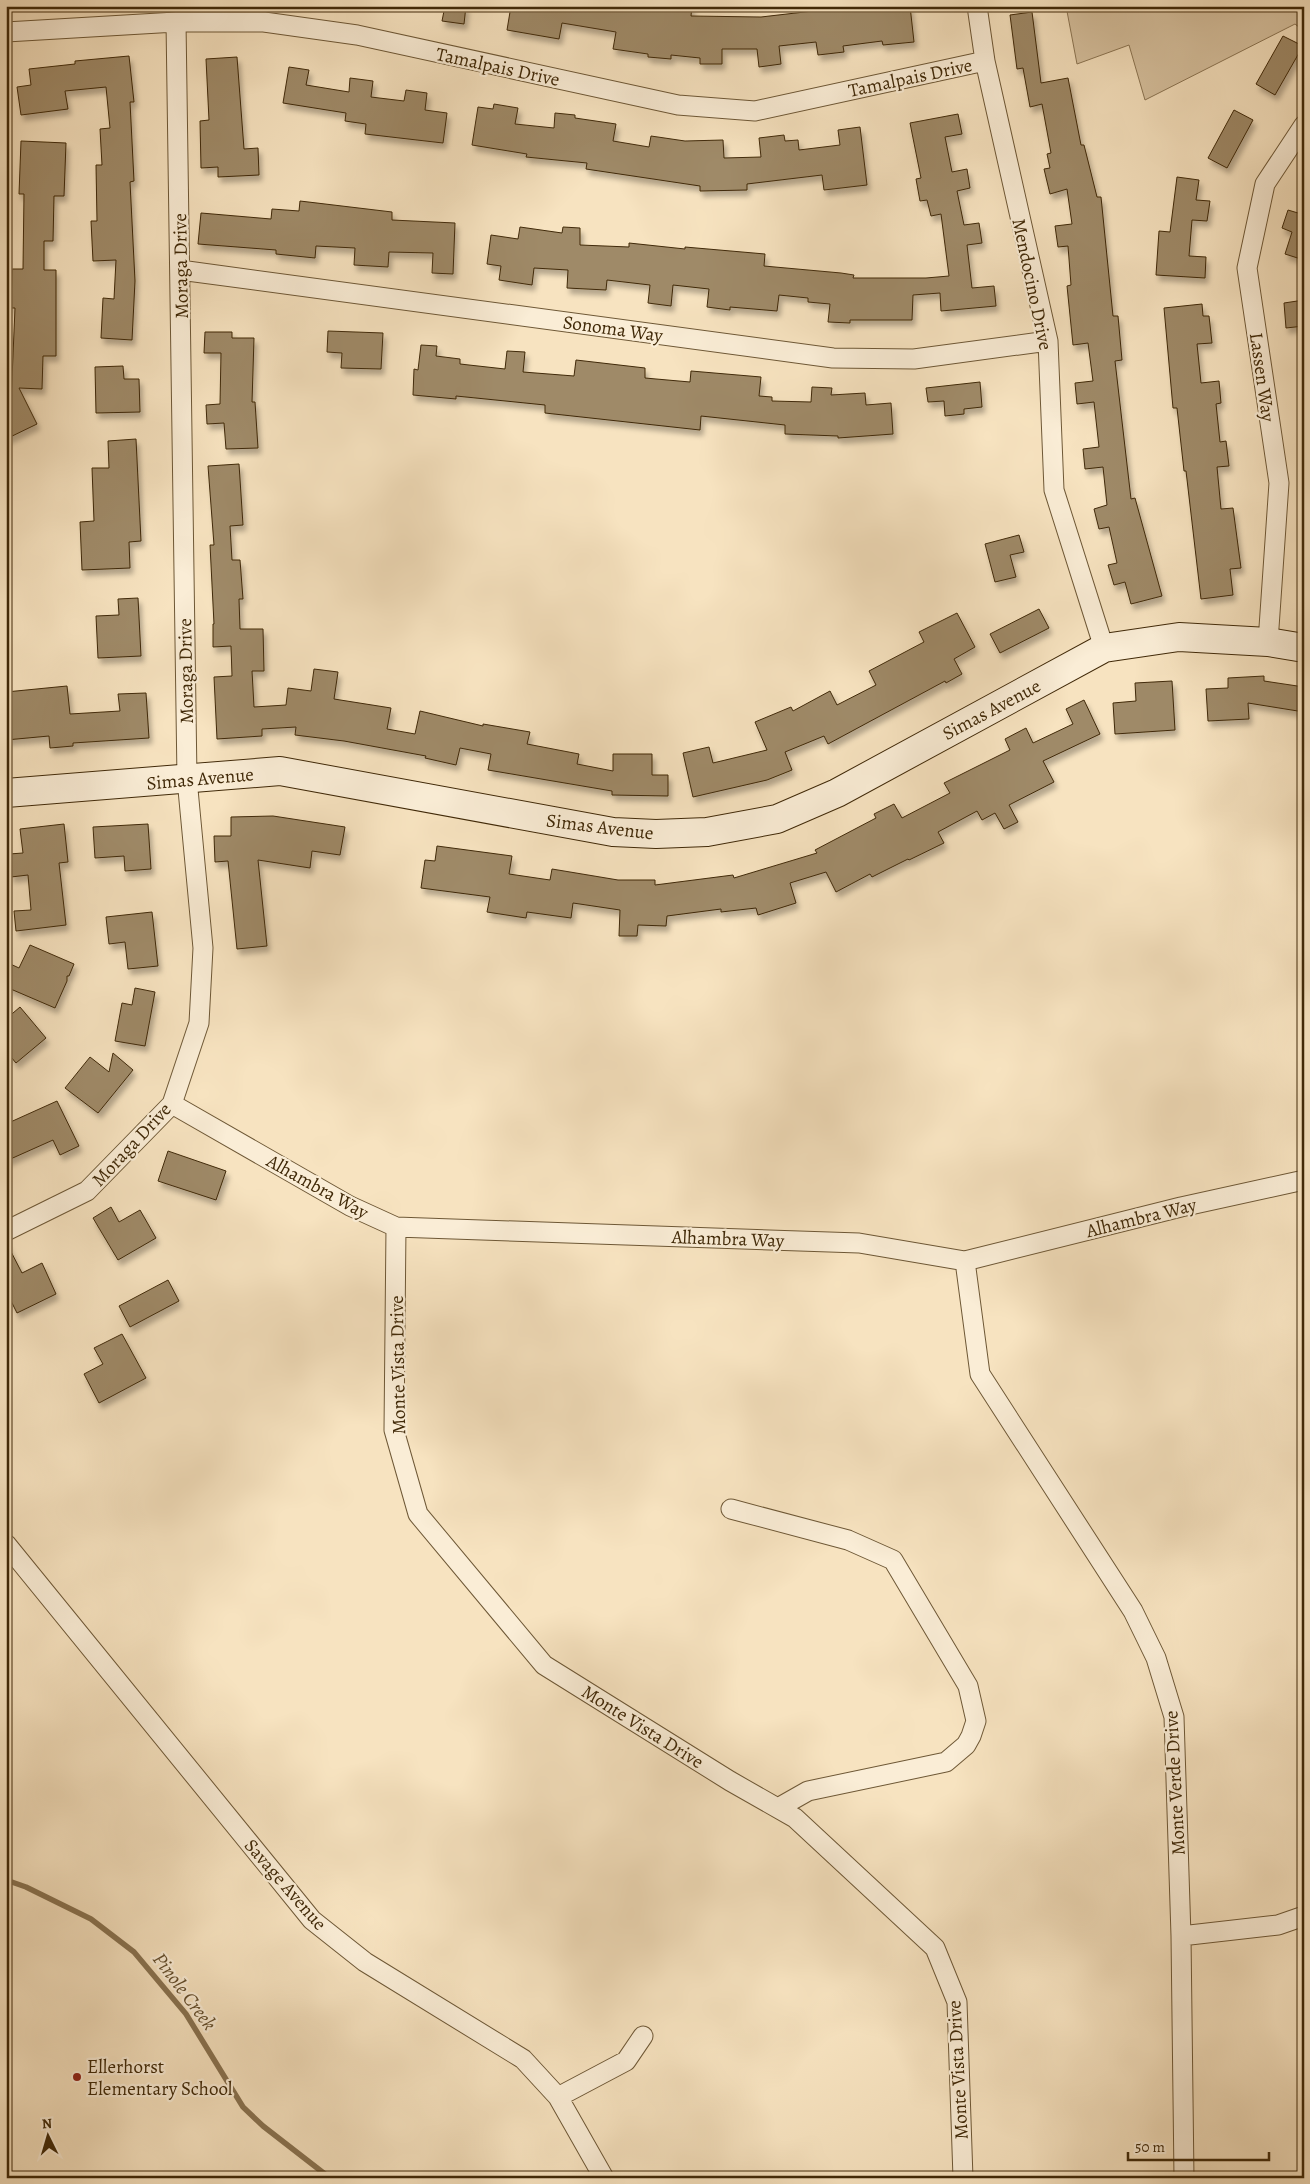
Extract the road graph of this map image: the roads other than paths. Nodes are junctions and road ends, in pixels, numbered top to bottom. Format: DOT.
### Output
graph roads {
  1 [pos="977,6"];
  2 [pos="176,22"];
  3 [pos="6,32"];
  4 [pos="985,61"];
  5 [pos="1304,125"];
  6 [pos="180,270"];
  7 [pos="1048,341"];
  8 [pos="1268,642"];
  9 [pos="1104,648"];
  10 [pos="1304,648"];
  11 [pos="187,779"];
  12 [pos="6,793"];
  13 [pos="172,1104"];
  14 [pos="1304,1180"];
  15 [pos="396,1227"];
  16 [pos="6,1231"];
  17 [pos="965,1261"];
  18 [pos="731,1509"];
  19 [pos="6,1544"];
  20 [pos="778,1808"];
  21 [pos="1304,1916"];
  22 [pos="1181,1936"];
  23 [pos="643,2036"];
  24 [pos="558,2096"];
  25 [pos="604,2178"];
  26 [pos="963,2178"];
  27 [pos="1184,2178"];
  1 -- 4 [label="street, Mendocino Drive"];
  2 -- 3 [label="street, Tamalpais Drive"];
  2 -- 4 [label="street, Tamalpais Drive"];
  2 -- 6 [label="street, Moraga Drive"];
  4 -- 7 [label="street, Mendocino Drive"];
  5 -- 8 [label="street, Lassen Way"];
  6 -- 7 [label="street, Sonoma Way"];
  6 -- 11 [label="street, Moraga Drive"];
  7 -- 9 [label="street, Mendocino Drive"];
  8 -- 9 [label="street, Simas Avenue"];
  8 -- 10 [label="street, Simas Avenue"];
  9 -- 11 [label="street, Simas Avenue"];
  11 -- 12 [label="street, Simas Avenue"];
  11 -- 13 [label="street, Moraga Drive"];
  13 -- 15 [label="street, Alhambra Way"];
  13 -- 16 [label="street, Moraga Drive"];
  14 -- 17 [label="street, Alhambra Way"];
  15 -- 17 [label="street, Alhambra Way"];
  15 -- 20 [label="street, Monte Vista Drive"];
  17 -- 22 [label="street, Monte Verde Drive"];
  18 -- 20 [label="street"];
  19 -- 24 [label="street, Savage Avenue"];
  20 -- 26 [label="street, Monte Vista Drive"];
  21 -- 22 [label="street"];
  22 -- 27 [label="street, Monte Verde Drive"];
  23 -- 24 [label="street"];
  24 -- 25 [label="street, Savage Avenue"];
}
